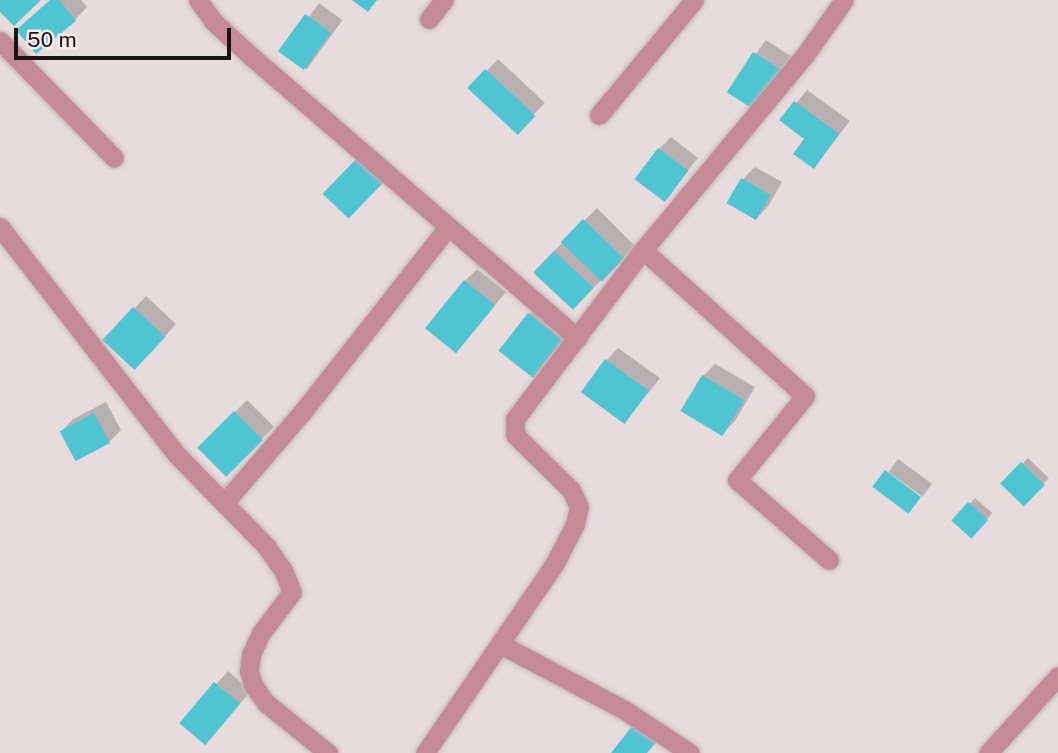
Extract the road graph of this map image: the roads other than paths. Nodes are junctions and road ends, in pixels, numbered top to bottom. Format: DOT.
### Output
graph roads {
  1 [pos="198,0"];
  2 [pos="444,0"];
  3 [pos="694,0"];
  4 [pos="844,0"];
  5 [pos="429,19"];
  6 [pos="0,41"];
  7 [pos="599,115"];
  8 [pos="114,158"];
  9 [pos="0,227"];
  10 [pos="448,227"];
  11 [pos="643,250"];
  12 [pos="577,338"];
  13 [pos="225,503"];
  14 [pos="829,560"];
  15 [pos="500,644"];
  16 [pos="1058,676"];
  17 [pos="328,753"];
  18 [pos="425,753"];
  19 [pos="690,753"];
  20 [pos="988,753"];
  1 -- 10 [label="street"];
  2 -- 5 [label="street"];
  3 -- 7 [label="street"];
  4 -- 11 [label="street"];
  6 -- 8 [label="street"];
  9 -- 13 [label="street"];
  10 -- 12 [label="street"];
  10 -- 13 [label="street"];
  11 -- 12 [label="street"];
  11 -- 14 [label="street"];
  12 -- 15 [label="street"];
  13 -- 17 [label="street"];
  15 -- 18 [label="street"];
  15 -- 19 [label="street"];
  16 -- 20 [label="street"];
}
